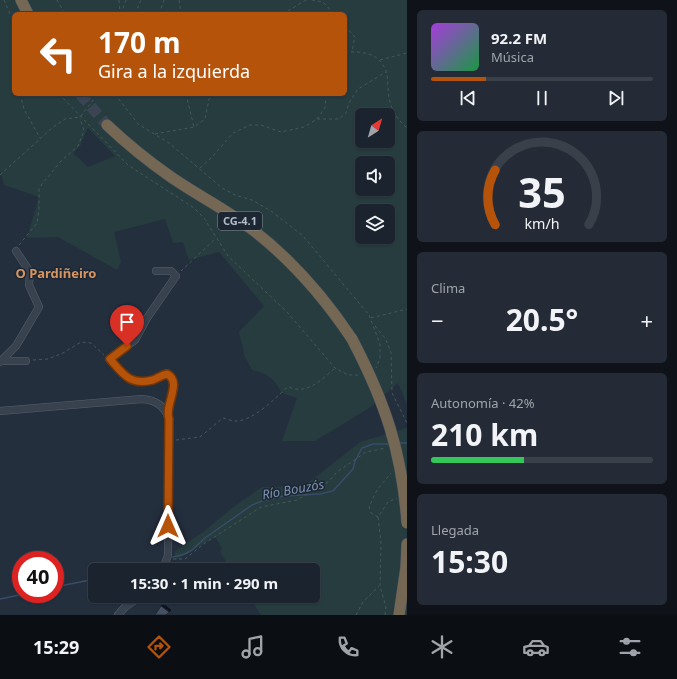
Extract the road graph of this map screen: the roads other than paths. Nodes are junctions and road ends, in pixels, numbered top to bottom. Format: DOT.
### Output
graph roads {
  1 [pos="21,0"];
  2 [pos="27,12"];
  3 [pos="107,125"];
  4 [pos="16,252"];
  5 [pos="156,271"];
  6 [pos="0,361"];
  7 [pos="26,361"];
  8 [pos="0,411"];
  9 [pos="167,413"];
  10 [pos="407,523"];
  11 [pos="407,544"];
  12 [pos="165,563"];
  13 [pos="131,603"];
  14 [pos="118,615"];
  15 [pos="399,615"];
  1 -- 2 [label="highway"];
  3 -- 10 [label="highway, CG-4.1, bridge"];
  4 -- 6 [label="street"];
  5 -- 9 [label="street"];
  6 -- 7 [label="street"];
  8 -- 9 [label="street"];
  9 -- 12 [label="street"];
  11 -- 15 [label="highway"];
  13 -- 14 [label="street"];
}
